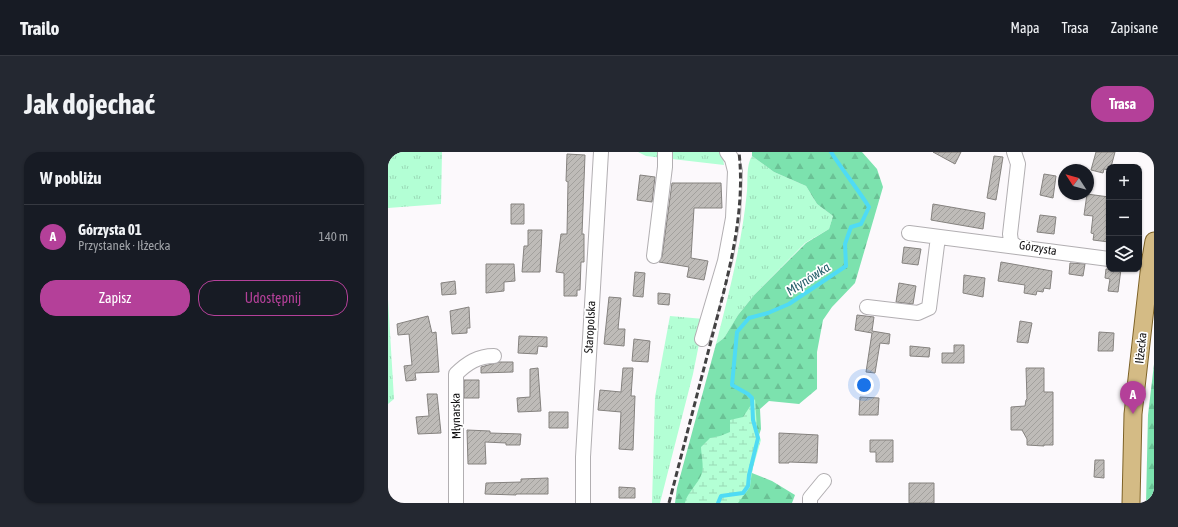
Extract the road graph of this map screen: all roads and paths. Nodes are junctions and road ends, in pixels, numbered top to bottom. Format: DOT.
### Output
graph roads {
  1 [pos="601,152"];
  2 [pos="665,152"];
  3 [pos="728,152"];
  4 [pos="1014,152"];
  5 [pos="909,233"];
  6 [pos="938,237"];
  7 [pos="1154,241"];
  8 [pos="1017,247"];
  9 [pos="654,256"];
  10 [pos="1106,259"];
  11 [pos="1144,263"];
  12 [pos="867,307"];
  13 [pos="704,337"];
  14 [pos="494,356"];
  15 [pos="824,481"];
  16 [pos="456,503"];
  17 [pos="583,503"];
  18 [pos="810,503"];
  19 [pos="1130,503"];
  1 -- 17 [label="street, Staropolska"];
  2 -- 9 [label="street"];
  3 -- 13 [label="street"];
  4 -- 8 [label="street, Górzysta"];
  5 -- 6 [label="street"];
  6 -- 8 [label="street"];
  6 -- 12 [label="street"];
  7 -- 11 [label="main road, Iłżecka"];
  8 -- 10 [label="street, Górzysta"];
  11 -- 19 [label="main road, Iłżecka"];
  14 -- 16 [label="street, Młynarska"];
  15 -- 18 [label="street"];
}
